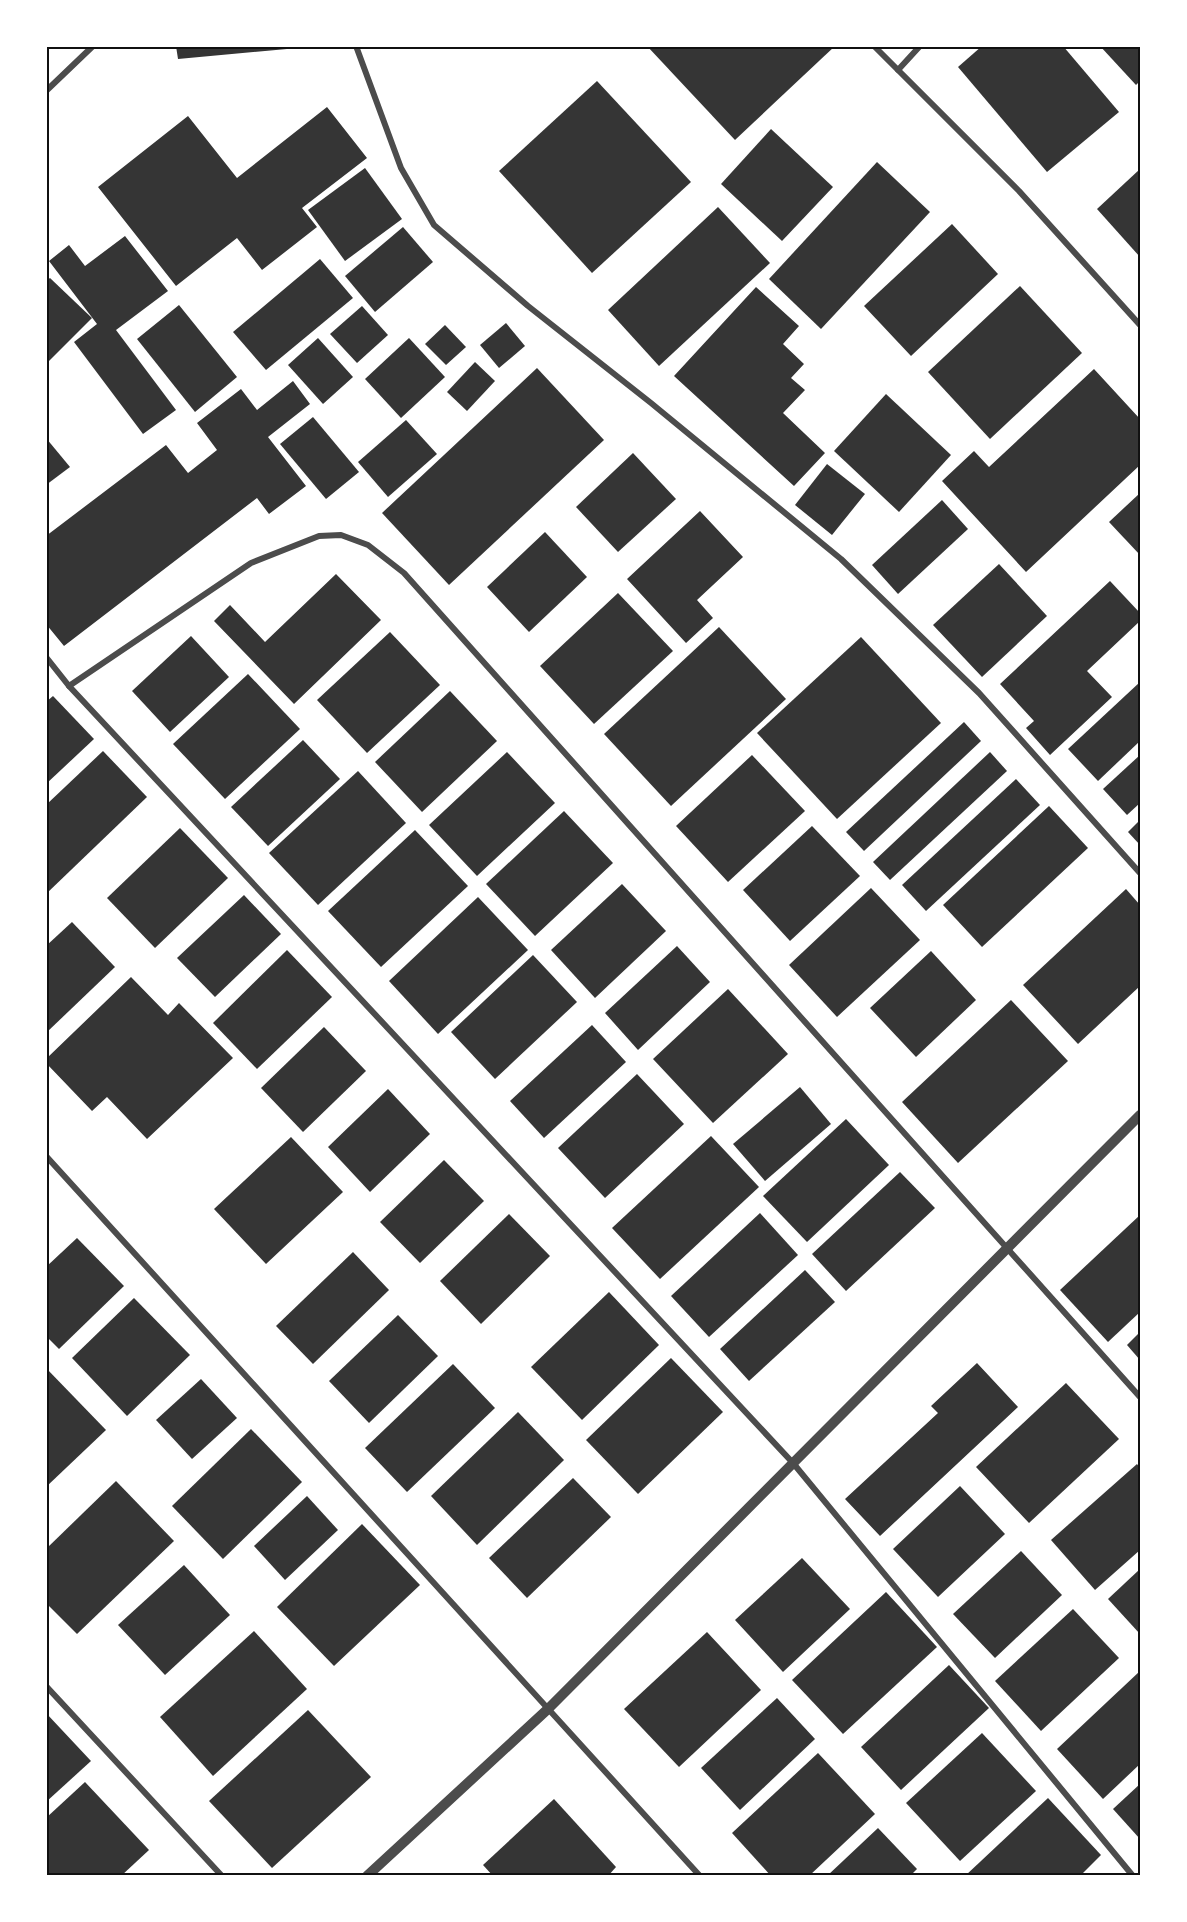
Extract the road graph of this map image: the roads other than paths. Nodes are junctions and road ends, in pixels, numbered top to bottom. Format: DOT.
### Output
graph roads {
  1 [pos="93,46"];
  2 [pos="356,46"];
  3 [pos="874,46"];
  4 [pos="920,46"];
  5 [pos="898,70"];
  6 [pos="46,91"];
  7 [pos="1140,325"];
  8 [pos="46,657"];
  9 [pos="69,686"];
  10 [pos="1140,873"];
  11 [pos="1140,1115"];
  12 [pos="46,1156"];
  13 [pos="1008,1247"];
  14 [pos="1140,1397"];
  15 [pos="793,1462"];
  16 [pos="46,1686"];
  17 [pos="549,1708"];
  18 [pos="222,1875"];
  19 [pos="367,1875"];
  20 [pos="700,1875"];
  21 [pos="1133,1875"];
  1 -- 6 [label="street"];
  2 -- 10 [label="street"];
  3 -- 5 [label="street"];
  4 -- 5 [label="street"];
  5 -- 7 [label="street"];
  8 -- 9 [label="street"];
  9 -- 13 [label="street"];
  9 -- 15 [label="street"];
  11 -- 13 [label="street"];
  12 -- 17 [label="street"];
  13 -- 14 [label="street"];
  13 -- 15 [label="street"];
  15 -- 17 [label="street"];
  15 -- 21 [label="street"];
  16 -- 18 [label="street"];
  17 -- 19 [label="street"];
  17 -- 20 [label="street"];
}
